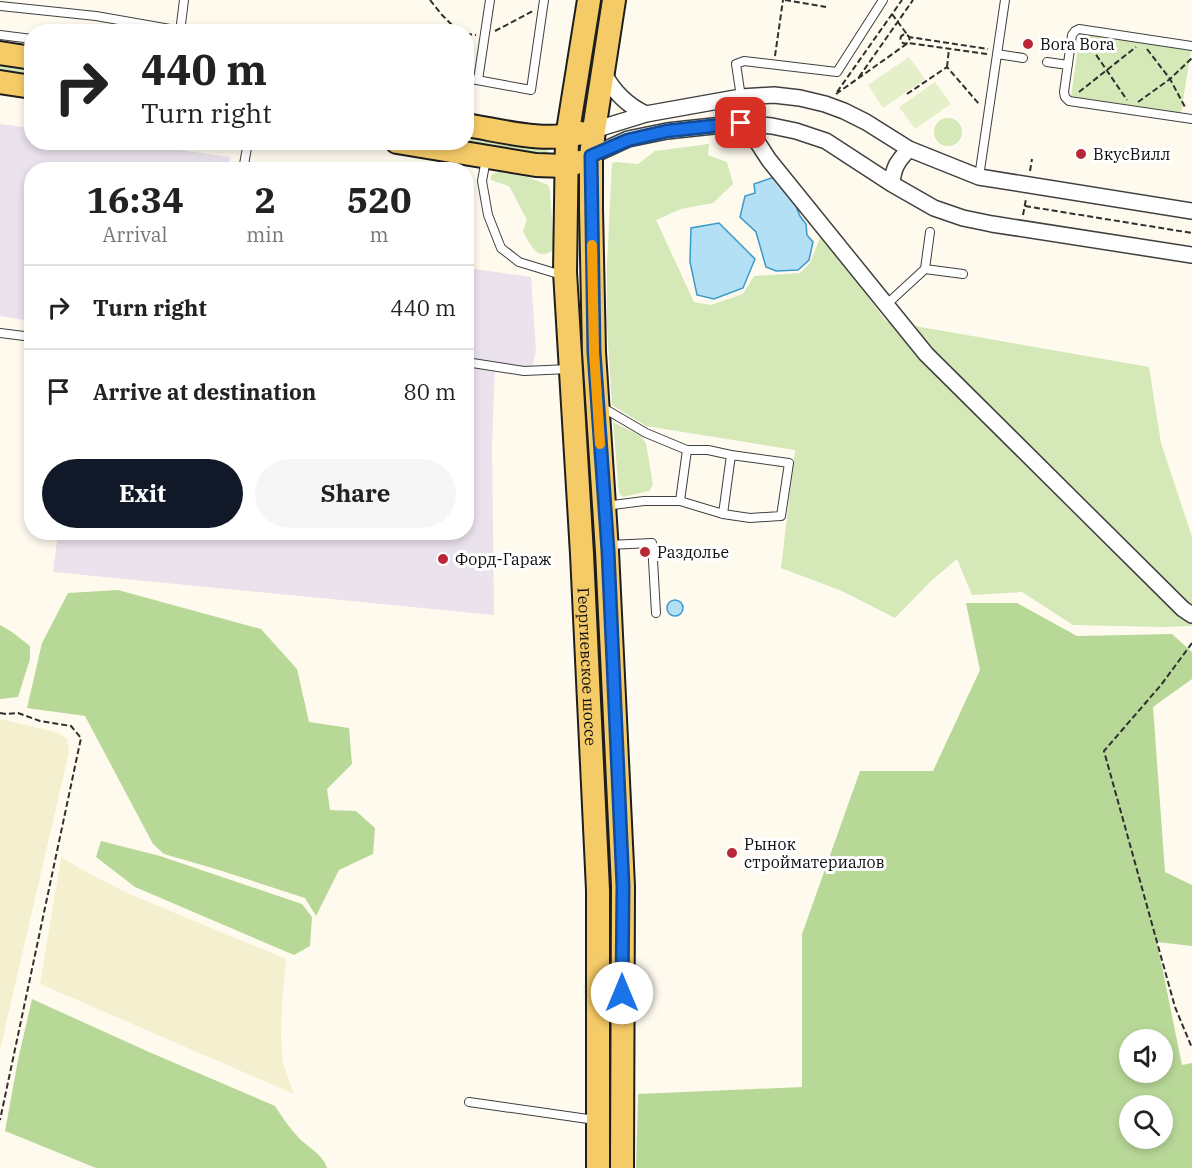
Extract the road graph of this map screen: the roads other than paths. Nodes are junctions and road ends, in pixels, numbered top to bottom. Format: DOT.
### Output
graph roads {
  1 [pos="184,0"];
  2 [pos="490,0"];
  3 [pos="589,0"];
  4 [pos="614,0"];
  5 [pos="883,0"];
  6 [pos="1005,0"];
  7 [pos="543,3"];
  8 [pos="0,6"];
  9 [pos="142,24"];
  10 [pos="183,24"];
  11 [pos="0,35"];
  12 [pos="24,38"];
  13 [pos="1192,46"];
  14 [pos="0,53"];
  15 [pos="994,53"];
  16 [pos="24,57"];
  17 [pos="1023,58"];
  18 [pos="1047,62"];
  19 [pos="1068,65"];
  20 [pos="603,72"];
  21 [pos="474,79"];
  22 [pos="478,80"];
  23 [pos="0,82"];
  24 [pos="24,86"];
  25 [pos="741,97"];
  26 [pos="646,114"];
  27 [pos="1192,119"];
  28 [pos="749,123"];
  29 [pos="474,126"];
  30 [pos="594,130"];
  31 [pos="567,137"];
  32 [pos="909,149"];
  33 [pos="445,150"];
  34 [pos="591,156"];
  35 [pos="487,157"];
  36 [pos="566,166"];
  37 [pos="979,177"];
  38 [pos="892,184"];
  39 [pos="1192,211"];
  40 [pos="930,232"];
  41 [pos="1192,255"];
  42 [pos="925,269"];
  43 [pos="565,272"];
  44 [pos="963,274"];
  45 [pos="887,304"];
  46 [pos="0,333"];
  47 [pos="24,336"];
  48 [pos="474,363"];
  49 [pos="570,369"];
  50 [pos="597,404"];
  51 [pos="687,450"];
  52 [pos="731,455"];
  53 [pos="680,501"];
  54 [pos="604,507"];
  55 [pos="723,514"];
  56 [pos="607,548"];
  57 [pos="582,554"];
  58 [pos="656,613"];
  59 [pos="1192,615"];
  60 [pos="469,1102"];
  61 [pos="599,1120"];
  62 [pos="598,1168"];
  63 [pos="622,1168"];
  1 -- 10 [label="lane"];
  2 -- 22 [label="lane"];
  3 -- 31 [label="main road, Георгиевское шоссе"];
  4 -- 20 [label="main road, Георгиевское шоссе"];
  5 -- 25 [label="lane"];
  6 -- 15 [label="lane"];
  7 -- 22 [label="lane"];
  8 -- 9 [label="lane"];
  11 -- 12 [label="lane"];
  13 -- 19 [label="lane"];
  14 -- 16 [label="main road"];
  15 -- 17 [label="lane"];
  15 -- 37 [label="lane"];
  18 -- 19 [label="lane"];
  19 -- 27 [label="lane"];
  20 -- 26 [label="street"];
  20 -- 30 [label="main road, Георгиевское шоссе"];
  21 -- 22 [label="lane"];
  23 -- 24 [label="main road"];
  25 -- 26 [label="street"];
  25 -- 32 [label="street"];
  26 -- 30 [label="street"];
  28 -- 34 [label="street"];
  28 -- 38 [label="street"];
  28 -- 45 [label="street"];
  29 -- 31 [label="main road"];
  30 -- 31 [label="main road"];
  30 -- 34 [label="main road, Георгиевское шоссе"];
  31 -- 36 [label="main road, Георгиевское шоссе"];
  32 -- 37 [label="street"];
  32 -- 38 [label="street"];
  33 -- 35 [label="main road"];
  34 -- 36 [label="main road"];
  34 -- 50 [label="main road, Георгиевское шоссе"];
  35 -- 36 [label="main road"];
  35 -- 43 [label="lane"];
  36 -- 43 [label="main road, Георгиевское шоссе"];
  37 -- 39 [label="street"];
  38 -- 41 [label="street"];
  40 -- 42 [label="lane"];
  42 -- 44 [label="lane"];
  42 -- 45 [label="lane"];
  43 -- 49 [label="main road, Георгиевское шоссе"];
  45 -- 59 [label="street"];
  46 -- 47 [label="lane"];
  48 -- 49 [label="lane"];
  49 -- 57 [label="main road, Георгиевское шоссе"];
  50 -- 51 [label="lane"];
  50 -- 54 [label="main road, Георгиевское шоссе"];
  51 -- 52 [label="lane"];
  51 -- 53 [label="lane"];
  52 -- 55 [label="lane"];
  52 -- 55 [label="lane"];
  53 -- 54 [label="lane"];
  53 -- 55 [label="lane"];
  54 -- 56 [label="main road, Георгиевское шоссе"];
  56 -- 57 [label="street"];
  56 -- 58 [label="lane"];
  56 -- 63 [label="main road, Георгиевское шоссе"];
  57 -- 61 [label="main road, Георгиевское шоссе"];
  60 -- 61 [label="lane"];
  61 -- 62 [label="main road, Георгиевское шоссе"];
}
